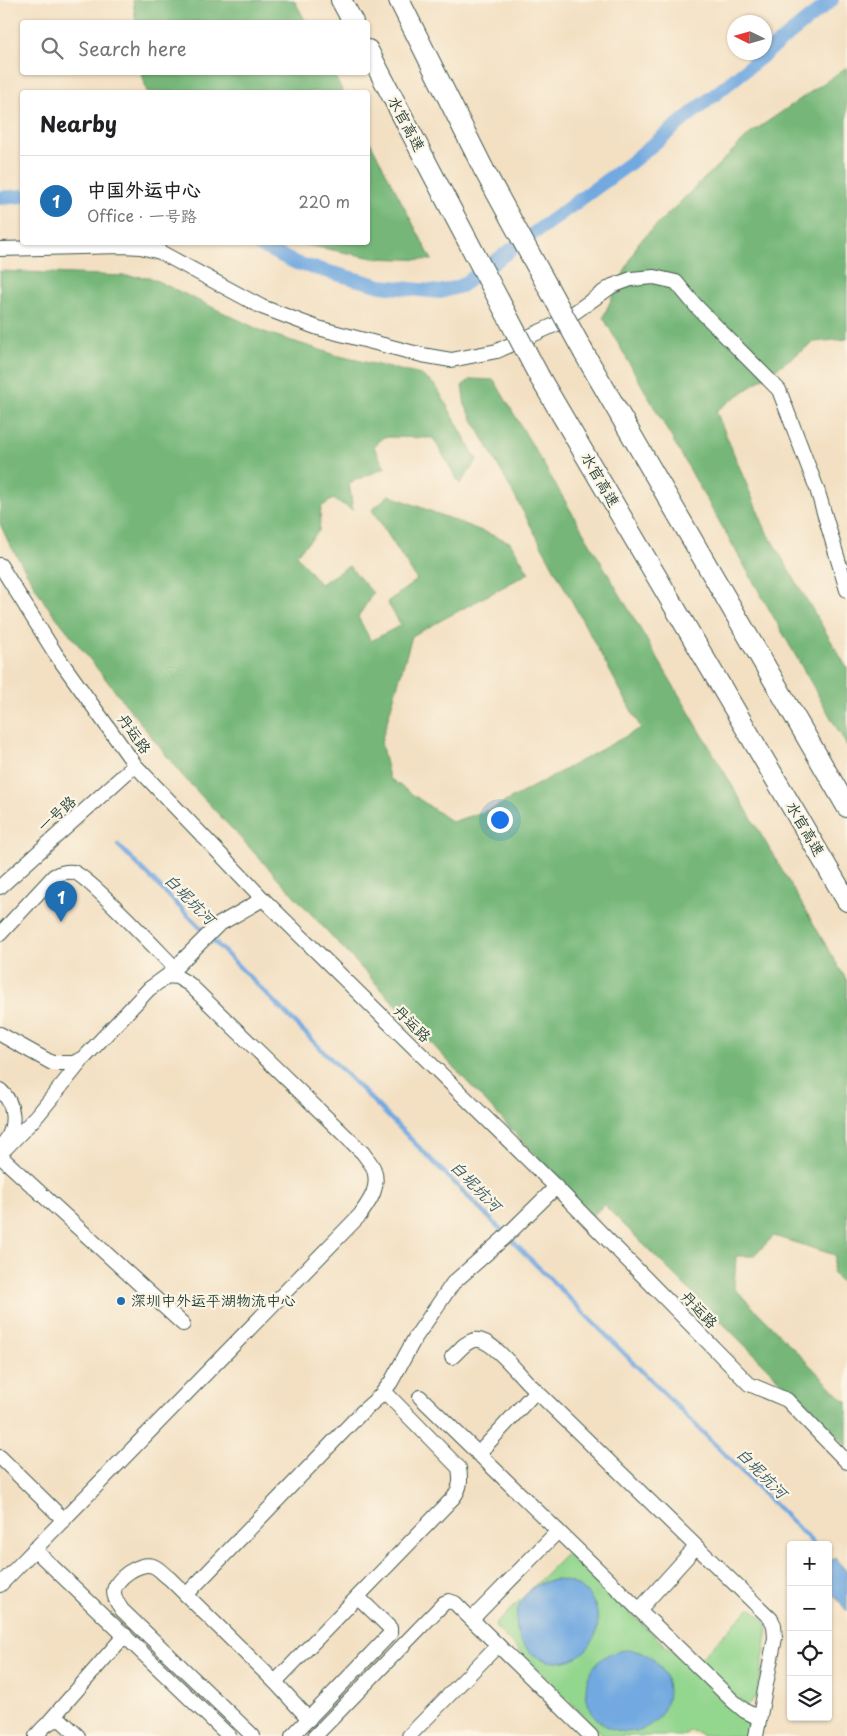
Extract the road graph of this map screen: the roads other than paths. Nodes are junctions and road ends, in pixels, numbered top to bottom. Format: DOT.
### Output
graph roads {
  1 [pos="341,0"];
  2 [pos="399,0"];
  3 [pos="352,20"];
  4 [pos="370,54"];
  5 [pos="0,250"];
  6 [pos="0,565"];
  7 [pos="847,590"];
  8 [pos="135,765"];
  9 [pos="847,807"];
  10 [pos="0,887"];
  11 [pos="262,899"];
  12 [pos="847,901"];
  13 [pos="0,934"];
  14 [pos="171,972"];
  15 [pos="0,1034"];
  16 [pos="84,1058"];
  17 [pos="0,1090"];
  18 [pos="0,1147"];
  19 [pos="0,1155"];
  20 [pos="556,1187"];
  21 [pos="183,1324"];
  22 [pos="452,1357"];
  23 [pos="384,1391"];
  24 [pos="536,1391"];
  25 [pos="420,1398"];
  26 [pos="478,1454"];
  27 [pos="0,1457"];
  28 [pos="847,1462"];
  29 [pos="64,1520"];
  30 [pos="558,1531"];
  31 [pos="696,1547"];
  32 [pos="34,1549"];
  33 [pos="0,1585"];
  34 [pos="186,1595"];
  35 [pos="359,1598"];
  36 [pos="639,1610"];
  37 [pos="472,1619"];
  38 [pos="125,1635"];
  39 [pos="498,1645"];
  40 [pos="275,1682"];
  41 [pos="759,1718"];
  42 [pos="309,1719"];
  43 [pos="48,1723"];
  44 [pos="36,1736"];
  45 [pos="78,1736"];
  46 [pos="230,1736"];
  47 [pos="253,1736"];
  48 [pos="292,1736"];
  49 [pos="315,1736"];
  50 [pos="410,1736"];
  51 [pos="591,1736"];
  52 [pos="756,1736"];
  1 -- 3 [label="highway"];
  2 -- 9 [label="highway, bridge"];
  4 -- 12 [label="highway, 水官高速, bridge"];
  5 -- 7 [label="street"];
  6 -- 8 [label="street, 丹运路"];
  8 -- 10 [label="street, 一号路"];
  8 -- 11 [label="street, 丹运路"];
  11 -- 14 [label="street"];
  11 -- 20 [label="street, 丹运路"];
  13 -- 14 [label="street"];
  14 -- 16 [label="street"];
  14 -- 29 [label="street"];
  15 -- 16 [label="street"];
  16 -- 19 [label="street"];
  17 -- 18 [label="street"];
  19 -- 21 [label="street"];
  20 -- 23 [label="street"];
  20 -- 28 [label="street, 丹运路"];
  22 -- 24 [label="street"];
  23 -- 34 [label="street"];
  23 -- 35 [label="street"];
  24 -- 26 [label="street"];
  24 -- 31 [label="street"];
  25 -- 26 [label="street"];
  26 -- 30 [label="street"];
  27 -- 29 [label="street"];
  29 -- 32 [label="street"];
  30 -- 36 [label="street"];
  30 -- 37 [label="street"];
  31 -- 36 [label="street"];
  31 -- 41 [label="street"];
  32 -- 33 [label="street"];
  32 -- 38 [label="street"];
  34 -- 40 [label="street"];
  34 -- 47 [label="street"];
  35 -- 40 [label="street"];
  35 -- 42 [label="street"];
  36 -- 41 [label="street"];
  37 -- 39 [label="street"];
  37 -- 49 [label="street"];
  38 -- 43 [label="street"];
  38 -- 46 [label="street"];
  39 -- 50 [label="street"];
  39 -- 51 [label="street"];
  40 -- 42 [label="street"];
  41 -- 52 [label="street"];
  42 -- 48 [label="street"];
  43 -- 44 [label="street"];
  43 -- 45 [label="street"];
}
